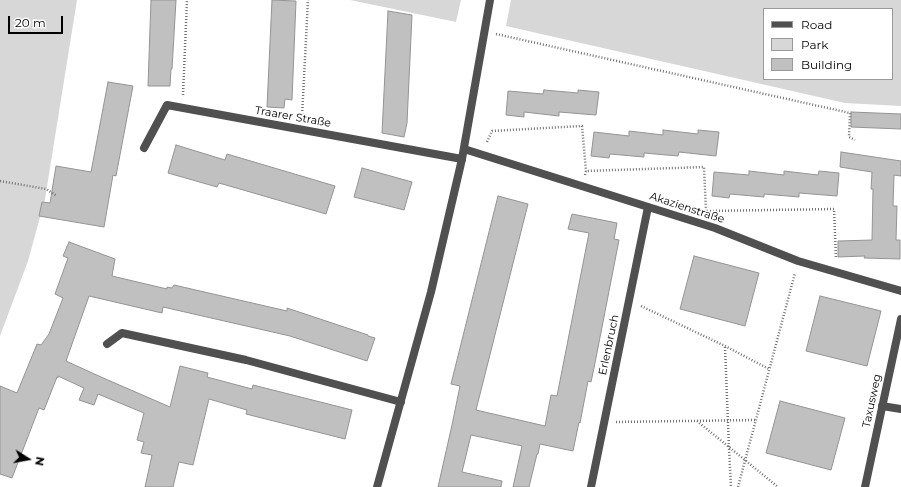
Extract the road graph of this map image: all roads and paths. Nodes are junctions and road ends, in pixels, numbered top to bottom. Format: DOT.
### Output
graph roads {
  1 [pos="187,0"];
  2 [pos="308,0"];
  3 [pos="490,0"];
  4 [pos="484,32"];
  5 [pos="182,108"];
  6 [pos="302,130"];
  7 [pos="855,140"];
  8 [pos="144,148"];
  9 [pos="464,149"];
  10 [pos="481,154"];
  11 [pos="462,159"];
  12 [pos="586,171"];
  13 [pos="0,182"];
  14 [pos="582,186"];
  15 [pos="57,196"];
  16 [pos="648,207"];
  17 [pos="706,211"];
  18 [pos="703,224"];
  19 [pos="798,261"];
  20 [pos="836,273"];
  21 [pos="901,291"];
  22 [pos="629,301"];
  23 [pos="901,319"];
  24 [pos="107,344"];
  25 [pos="725,346"];
  26 [pos="769,369"];
  27 [pos="401,402"];
  28 [pos="882,406"];
  29 [pos="901,409"];
  30 [pos="756,420"];
  31 [pos="696,421"];
  32 [pos="728,421"];
  33 [pos="604,422"];
  34 [pos="729,448"];
  35 [pos="745,461"];
  36 [pos="377,487"];
  37 [pos="591,487"];
  38 [pos="731,487"];
  39 [pos="738,487"];
  40 [pos="778,487"];
  41 [pos="864,487"];
  1 -- 5 [label="path"];
  2 -- 6 [label="path"];
  3 -- 4 [label="street"];
  4 -- 7 [label="path"];
  4 -- 9 [label="street"];
  5 -- 6 [label="street, Traarer Straße"];
  5 -- 8 [label="street, Traarer Straße"];
  6 -- 11 [label="street, Traarer Straße"];
  9 -- 10 [label="street, Akazienstraße"];
  9 -- 11 [label="street"];
  10 -- 12 [label="path"];
  10 -- 14 [label="street, Akazienstraße"];
  11 -- 27 [label="street"];
  12 -- 14 [label="path"];
  12 -- 17 [label="path"];
  13 -- 15 [label="path"];
  14 -- 16 [label="street, Akazienstraße"];
  16 -- 18 [label="street, Akazienstraße"];
  16 -- 22 [label="street, Erlenbruch"];
  17 -- 18 [label="path"];
  17 -- 20 [label="path"];
  18 -- 19 [label="street, Akazienstraße"];
  19 -- 20 [label="street, Akazienstraße"];
  19 -- 26 [label="path"];
  20 -- 21 [label="street, Akazienstraße"];
  22 -- 25 [label="path"];
  22 -- 33 [label="street, Erlenbruch"];
  23 -- 28 [label="street, Taxusweg"];
  24 -- 27 [label="street"];
  25 -- 26 [label="path"];
  25 -- 32 [label="path"];
  26 -- 30 [label="path"];
  27 -- 36 [label="street"];
  28 -- 29 [label="street"];
  28 -- 41 [label="street, Taxusweg"];
  30 -- 32 [label="path"];
  30 -- 35 [label="path"];
  31 -- 32 [label="path"];
  31 -- 33 [label="path"];
  31 -- 34 [label="path"];
  32 -- 34 [label="path"];
  33 -- 37 [label="street, Erlenbruch"];
  34 -- 35 [label="path"];
  34 -- 38 [label="path"];
  35 -- 39 [label="path"];
  35 -- 40 [label="path"];
}
